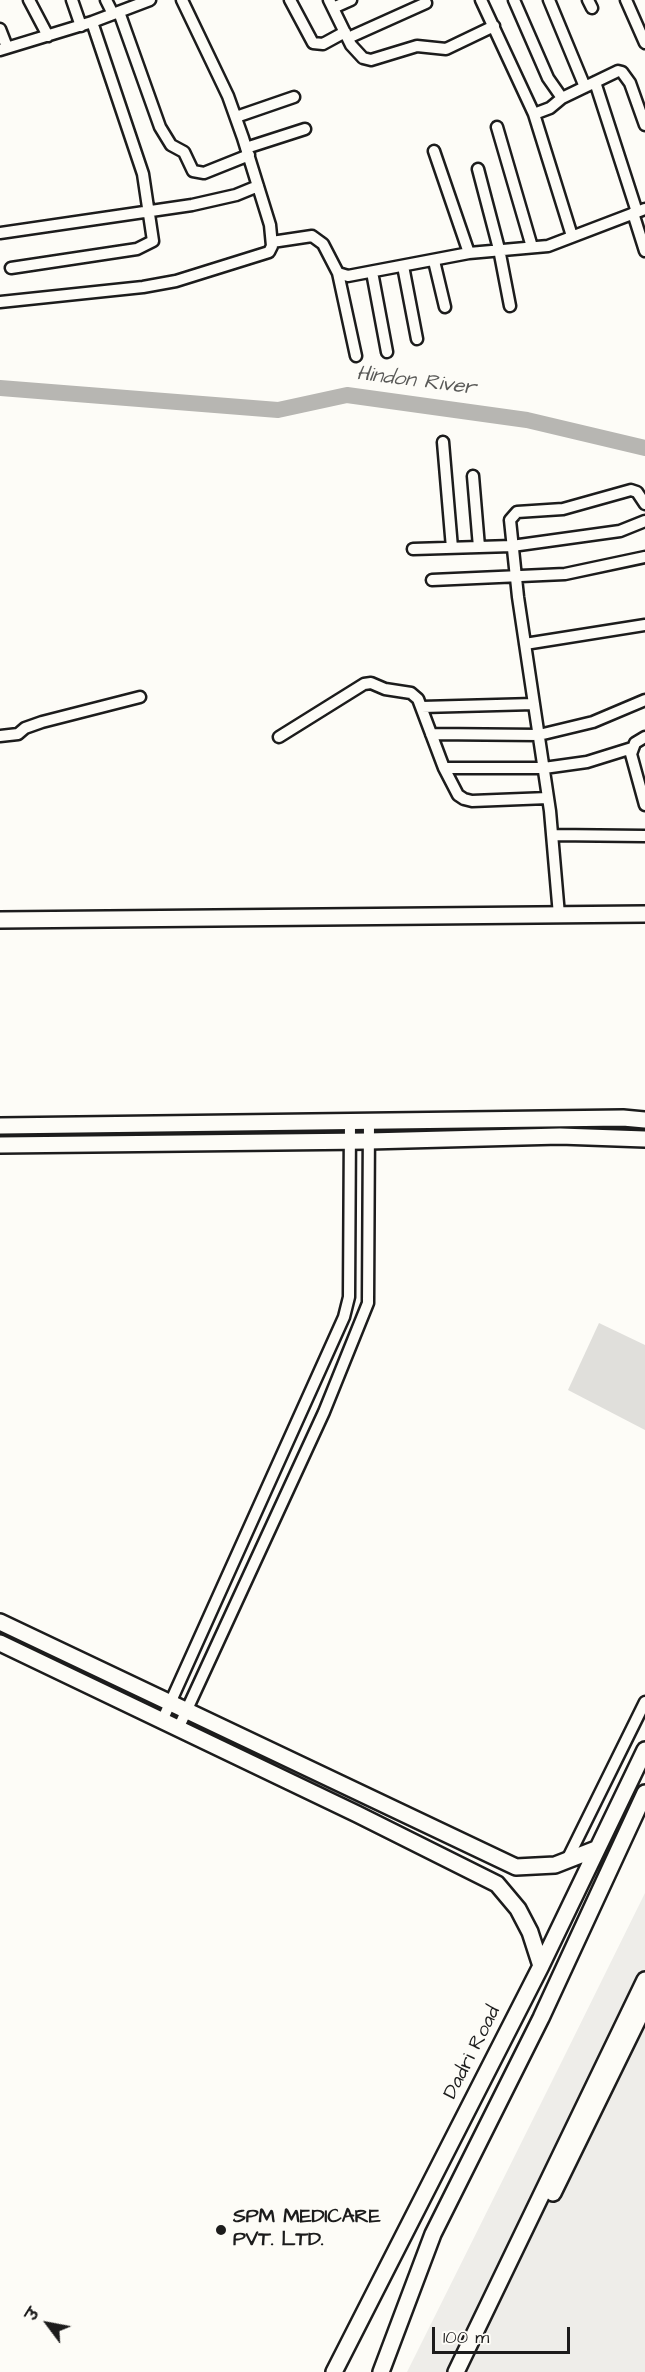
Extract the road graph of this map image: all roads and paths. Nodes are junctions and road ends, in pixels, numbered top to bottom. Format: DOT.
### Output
graph roads {
  1 [pos="29,0"];
  2 [pos="72,0"];
  3 [pos="106,0"];
  4 [pos="150,0"];
  5 [pos="182,0"];
  6 [pos="290,0"];
  7 [pos="351,0"];
  8 [pos="482,0"];
  9 [pos="514,0"];
  10 [pos="549,0"];
  11 [pos="626,0"];
  12 [pos="132,3"];
  13 [pos="426,3"];
  14 [pos="331,4"];
  15 [pos="116,13"];
  16 [pos="87,24"];
  17 [pos="494,26"];
  18 [pos="0,29"];
  19 [pos="346,35"];
  20 [pos="48,36"];
  21 [pos="645,43"];
  22 [pos="4,49"];
  23 [pos="590,85"];
  24 [pos="294,97"];
  25 [pos="562,98"];
  26 [pos="534,114"];
  27 [pos="236,117"];
  28 [pos="645,126"];
  29 [pos="497,127"];
  30 [pos="305,129"];
  31 [pos="248,151"];
  32 [pos="434,151"];
  33 [pos="478,169"];
  34 [pos="258,186"];
  35 [pos="638,211"];
  36 [pos="149,212"];
  37 [pos="0,234"];
  38 [pos="573,236"];
  39 [pos="272,242"];
  40 [pos="532,247"];
  41 [pos="499,249"];
  42 [pos="645,251"];
  43 [pos="469,253"];
  44 [pos="435,261"];
  45 [pos="403,266"];
  46 [pos="11,268"];
  47 [pos="372,272"];
  48 [pos="339,273"];
  49 [pos="0,302"];
  50 [pos="510,306"];
  51 [pos="445,307"];
  52 [pos="417,339"];
  53 [pos="387,352"];
  54 [pos="356,356"];
  55 [pos="443,442"];
  56 [pos="473,476"];
  57 [pos="645,504"];
  58 [pos="645,521"];
  59 [pos="512,546"];
  60 [pos="479,547"];
  61 [pos="452,548"];
  62 [pos="413,549"];
  63 [pos="645,557"];
  64 [pos="515,578"];
  65 [pos="432,580"];
  66 [pos="645,625"];
  67 [pos="525,644"];
  68 [pos="140,697"];
  69 [pos="645,700"];
  70 [pos="534,704"];
  71 [pos="422,707"];
  72 [pos="431,734"];
  73 [pos="538,735"];
  74 [pos="0,736"];
  75 [pos="279,737"];
  76 [pos="645,737"];
  77 [pos="632,748"];
  78 [pos="444,768"];
  79 [pos="544,768"];
  80 [pos="641,776"];
  81 [pos="548,798"];
  82 [pos="645,805"];
  83 [pos="552,836"];
  84 [pos="645,836"];
  85 [pos="645,914"];
  86 [pos="560,915"];
  87 [pos="0,920"];
  88 [pos="645,1120"];
  89 [pos="369,1122"];
  90 [pos="350,1123"];
  91 [pos="0,1126"];
  92 [pos="350,1140"];
  93 [pos="645,1140"];
  94 [pos="369,1142"];
  95 [pos="0,1145"];
  96 [pos="0,1622"];
  97 [pos="0,1643"];
  98 [pos="645,1702"];
  99 [pos="171,1704"];
  100 [pos="187,1711"];
  101 [pos="162,1721"];
  102 [pos="178,1729"];
  103 [pos="645,1750"];
  104 [pos="645,1793"];
  105 [pos="366,1796"];
  106 [pos="357,1814"];
  107 [pos="596,1849"];
  108 [pos="567,1860"];
  109 [pos="541,1966"];
  110 [pos="645,1980"];
  111 [pos="645,2005"];
  112 [pos="366,2313"];
  113 [pos="382,2368"];
  114 [pos="334,2372"];
  115 [pos="341,2372"];
  116 [pos="456,2372"];
  117 [pos="467,2372"];
  1 -- 20 [label="street"];
  2 -- 16 [label="street"];
  3 -- 15 [label="street"];
  4 -- 12 [label="street"];
  5 -- 27 [label="street"];
  6 -- 19 [label="street"];
  7 -- 14 [label="street"];
  8 -- 17 [label="street"];
  9 -- 25 [label="street"];
  10 -- 23 [label="street"];
  11 -- 21 [label="street"];
  12 -- 15 [label="street"];
  13 -- 19 [label="street"];
  14 -- 19 [label="street"];
  15 -- 16 [label="street"];
  15 -- 31 [label="street"];
  16 -- 20 [label="street"];
  16 -- 36 [label="street"];
  17 -- 19 [label="street"];
  17 -- 26 [label="street"];
  18 -- 22 [label="street"];
  20 -- 22 [label="street"];
  23 -- 25 [label="street"];
  23 -- 28 [label="street"];
  23 -- 35 [label="street"];
  24 -- 27 [label="street"];
  25 -- 26 [label="street"];
  26 -- 38 [label="street"];
  27 -- 31 [label="street"];
  29 -- 40 [label="street"];
  30 -- 31 [label="street"];
  31 -- 34 [label="street"];
  32 -- 43 [label="street"];
  33 -- 41 [label="street"];
  34 -- 36 [label="street"];
  34 -- 39 [label="street"];
  35 -- 38 [label="street"];
  35 -- 42 [label="street"];
  36 -- 37 [label="street"];
  36 -- 46 [label="street"];
  38 -- 40 [label="street"];
  39 -- 48 [label="street"];
  39 -- 49 [label="street"];
  40 -- 41 [label="street"];
  41 -- 43 [label="street"];
  41 -- 50 [label="street"];
  43 -- 44 [label="street"];
  44 -- 45 [label="street"];
  44 -- 51 [label="street"];
  45 -- 47 [label="street"];
  45 -- 52 [label="street"];
  47 -- 48 [label="street"];
  47 -- 53 [label="street"];
  48 -- 54 [label="street"];
  55 -- 61 [label="street"];
  56 -- 60 [label="street"];
  57 -- 59 [label="street"];
  58 -- 59 [label="street"];
  59 -- 60 [label="street"];
  59 -- 64 [label="street"];
  60 -- 61 [label="street"];
  61 -- 62 [label="street"];
  63 -- 64 [label="street"];
  64 -- 65 [label="street"];
  64 -- 67 [label="street"];
  66 -- 67 [label="street"];
  67 -- 70 [label="street"];
  68 -- 74 [label="street"];
  69 -- 73 [label="street"];
  70 -- 71 [label="street"];
  70 -- 73 [label="street"];
  71 -- 72 [label="street"];
  71 -- 75 [label="street"];
  72 -- 73 [label="street"];
  72 -- 78 [label="street"];
  73 -- 79 [label="street"];
  76 -- 77 [label="street"];
  77 -- 79 [label="street"];
  77 -- 80 [label="street"];
  78 -- 79 [label="street"];
  78 -- 81 [label="street"];
  79 -- 81 [label="street"];
  80 -- 82 [label="street"];
  81 -- 83 [label="street"];
  83 -- 84 [label="street"];
  83 -- 86 [label="street"];
  85 -- 86 [label="street"];
  86 -- 87 [label="street"];
  88 -- 89 [label="street"];
  89 -- 90 [label="street"];
  89 -- 94 [label="street"];
  90 -- 91 [label="street"];
  90 -- 92 [label="street"];
  92 -- 94 [label="street"];
  92 -- 95 [label="street"];
  92 -- 99 [label="street"];
  93 -- 94 [label="street"];
  94 -- 100 [label="street"];
  96 -- 99 [label="street"];
  97 -- 101 [label="street"];
  98 -- 108 [label="street"];
  99 -- 100 [label="street"];
  99 -- 101 [label="street"];
  100 -- 102 [label="street"];
  100 -- 105 [label="street"];
  101 -- 102 [label="street"];
  102 -- 106 [label="street"];
  103 -- 107 [label="street, Dadri Road"];
  104 -- 113 [label="street"];
  105 -- 106 [label="street"];
  105 -- 108 [label="street"];
  106 -- 109 [label="street"];
  107 -- 108 [label="street"];
  107 -- 109 [label="street, Dadri Road"];
  109 -- 112 [label="street, Dadri Road"];
  110 -- 116 [label="street"];
  111 -- 117 [label="street"];
  112 -- 114 [label="street, Dadri Road"];
  112 -- 115 [label="street"];
}
